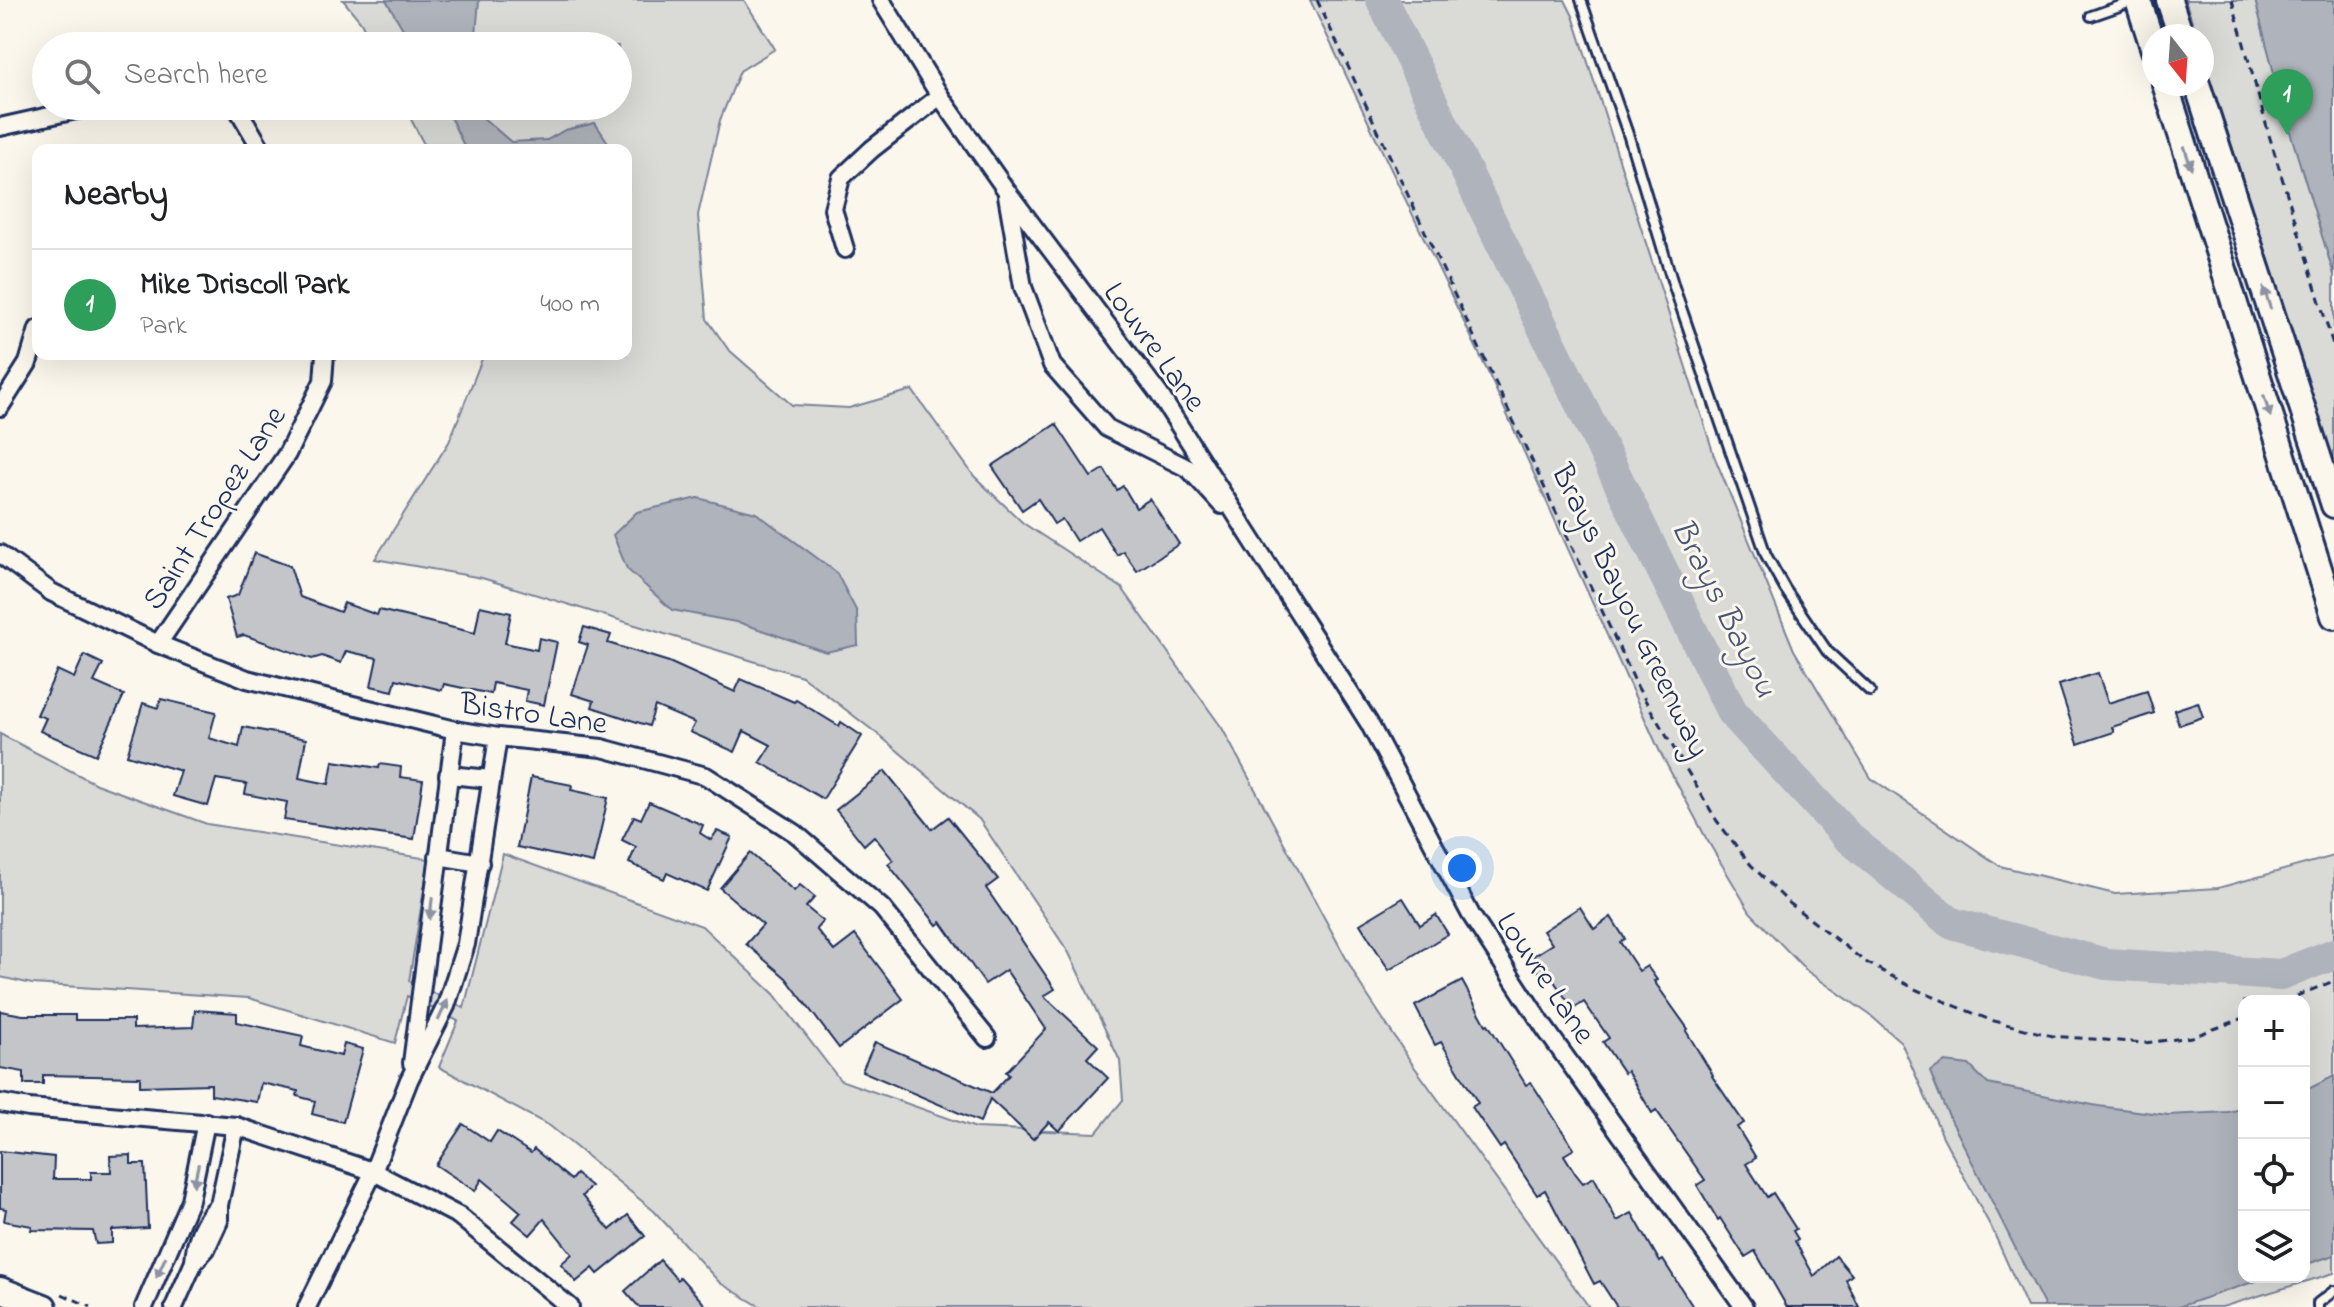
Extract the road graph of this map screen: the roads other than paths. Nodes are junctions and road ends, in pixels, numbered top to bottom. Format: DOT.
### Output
graph roads {
  1 [pos="881,0"];
  2 [pos="1581,0"];
  3 [pos="2138,0"];
  4 [pos="2169,0"];
  5 [pos="2091,16"];
  6 [pos="2146,24"];
  7 [pos="2177,24"];
  8 [pos="940,96"];
  9 [pos="2169,96"];
  10 [pos="2201,96"];
  11 [pos="32,120"];
  12 [pos="244,120"];
  13 [pos="0,127"];
  14 [pos="258,144"];
  15 [pos="1006,190"];
  16 [pos="845,249"];
  17 [pos="32,349"];
  18 [pos="325,360"];
  19 [pos="0,407"];
  20 [pos="2334,505"];
  21 [pos="1254,540"];
  22 [pos="0,554"];
  23 [pos="2334,616"];
  24 [pos="158,644"];
  25 [pos="1870,691"];
  26 [pos="455,730"];
  27 [pos="498,737"];
  28 [pos="448,775"];
  29 [pos="491,779"];
  30 [pos="438,856"];
  31 [pos="480,863"];
  32 [pos="987,1038"];
  33 [pos="409,1080"];
  34 [pos="0,1103"];
  35 [pos="206,1122"];
  36 [pos="236,1126"];
  37 [pos="372,1171"];
  38 [pos="0,1290"];
  39 [pos="2334,1291"];
  40 [pos="44,1307"];
  41 [pos="144,1307"];
  42 [pos="174,1307"];
  43 [pos="307,1307"];
  44 [pos="570,1307"];
  45 [pos="1744,1307"];
  46 [pos="2318,1307"];
  1 -- 8 [label="street, Louvre Lane"];
  2 -- 25 [label="lane"];
  3 -- 5 [label="lane"];
  3 -- 6 [label="main road"];
  4 -- 7 [label="main road"];
  8 -- 15 [label="street, Louvre Lane"];
  8 -- 16 [label="street"];
  9 -- 23 [label="main road, one-way"];
  20 -- 10 [label="main road, one-way"];
  11 -- 13 [label="street"];
  12 -- 14 [label="street"];
  15 -- 21 [label="street, Louvre Lane"];
  15 -- 21 [label="street, Louvre Lane"];
  17 -- 19 [label="street"];
  18 -- 24 [label="street, Saint Tropez Lane"];
  21 -- 45 [label="street, Louvre Lane"];
  22 -- 24 [label="street, Bistro Lane"];
  24 -- 26 [label="street, Bistro Lane"];
  26 -- 27 [label="street, Bistro Lane"];
  26 -- 28 [label="street"];
  27 -- 29 [label="street"];
  27 -- 32 [label="street, Bistro Lane"];
  28 -- 29 [label="street"];
  28 -- 30 [label="street"];
  29 -- 31 [label="street"];
  30 -- 31 [label="street"];
  30 -- 33 [label="street, one-way"];
  33 -- 31 [label="street, one-way"];
  33 -- 37 [label="street"];
  34 -- 35 [label="street"];
  35 -- 36 [label="street"];
  35 -- 41 [label="street, one-way"];
  36 -- 37 [label="street"];
  36 -- 42 [label="street"];
  37 -- 43 [label="street"];
  37 -- 44 [label="street"];
  38 -- 40 [label="main road"];
  39 -- 46 [label="lane"];
}
